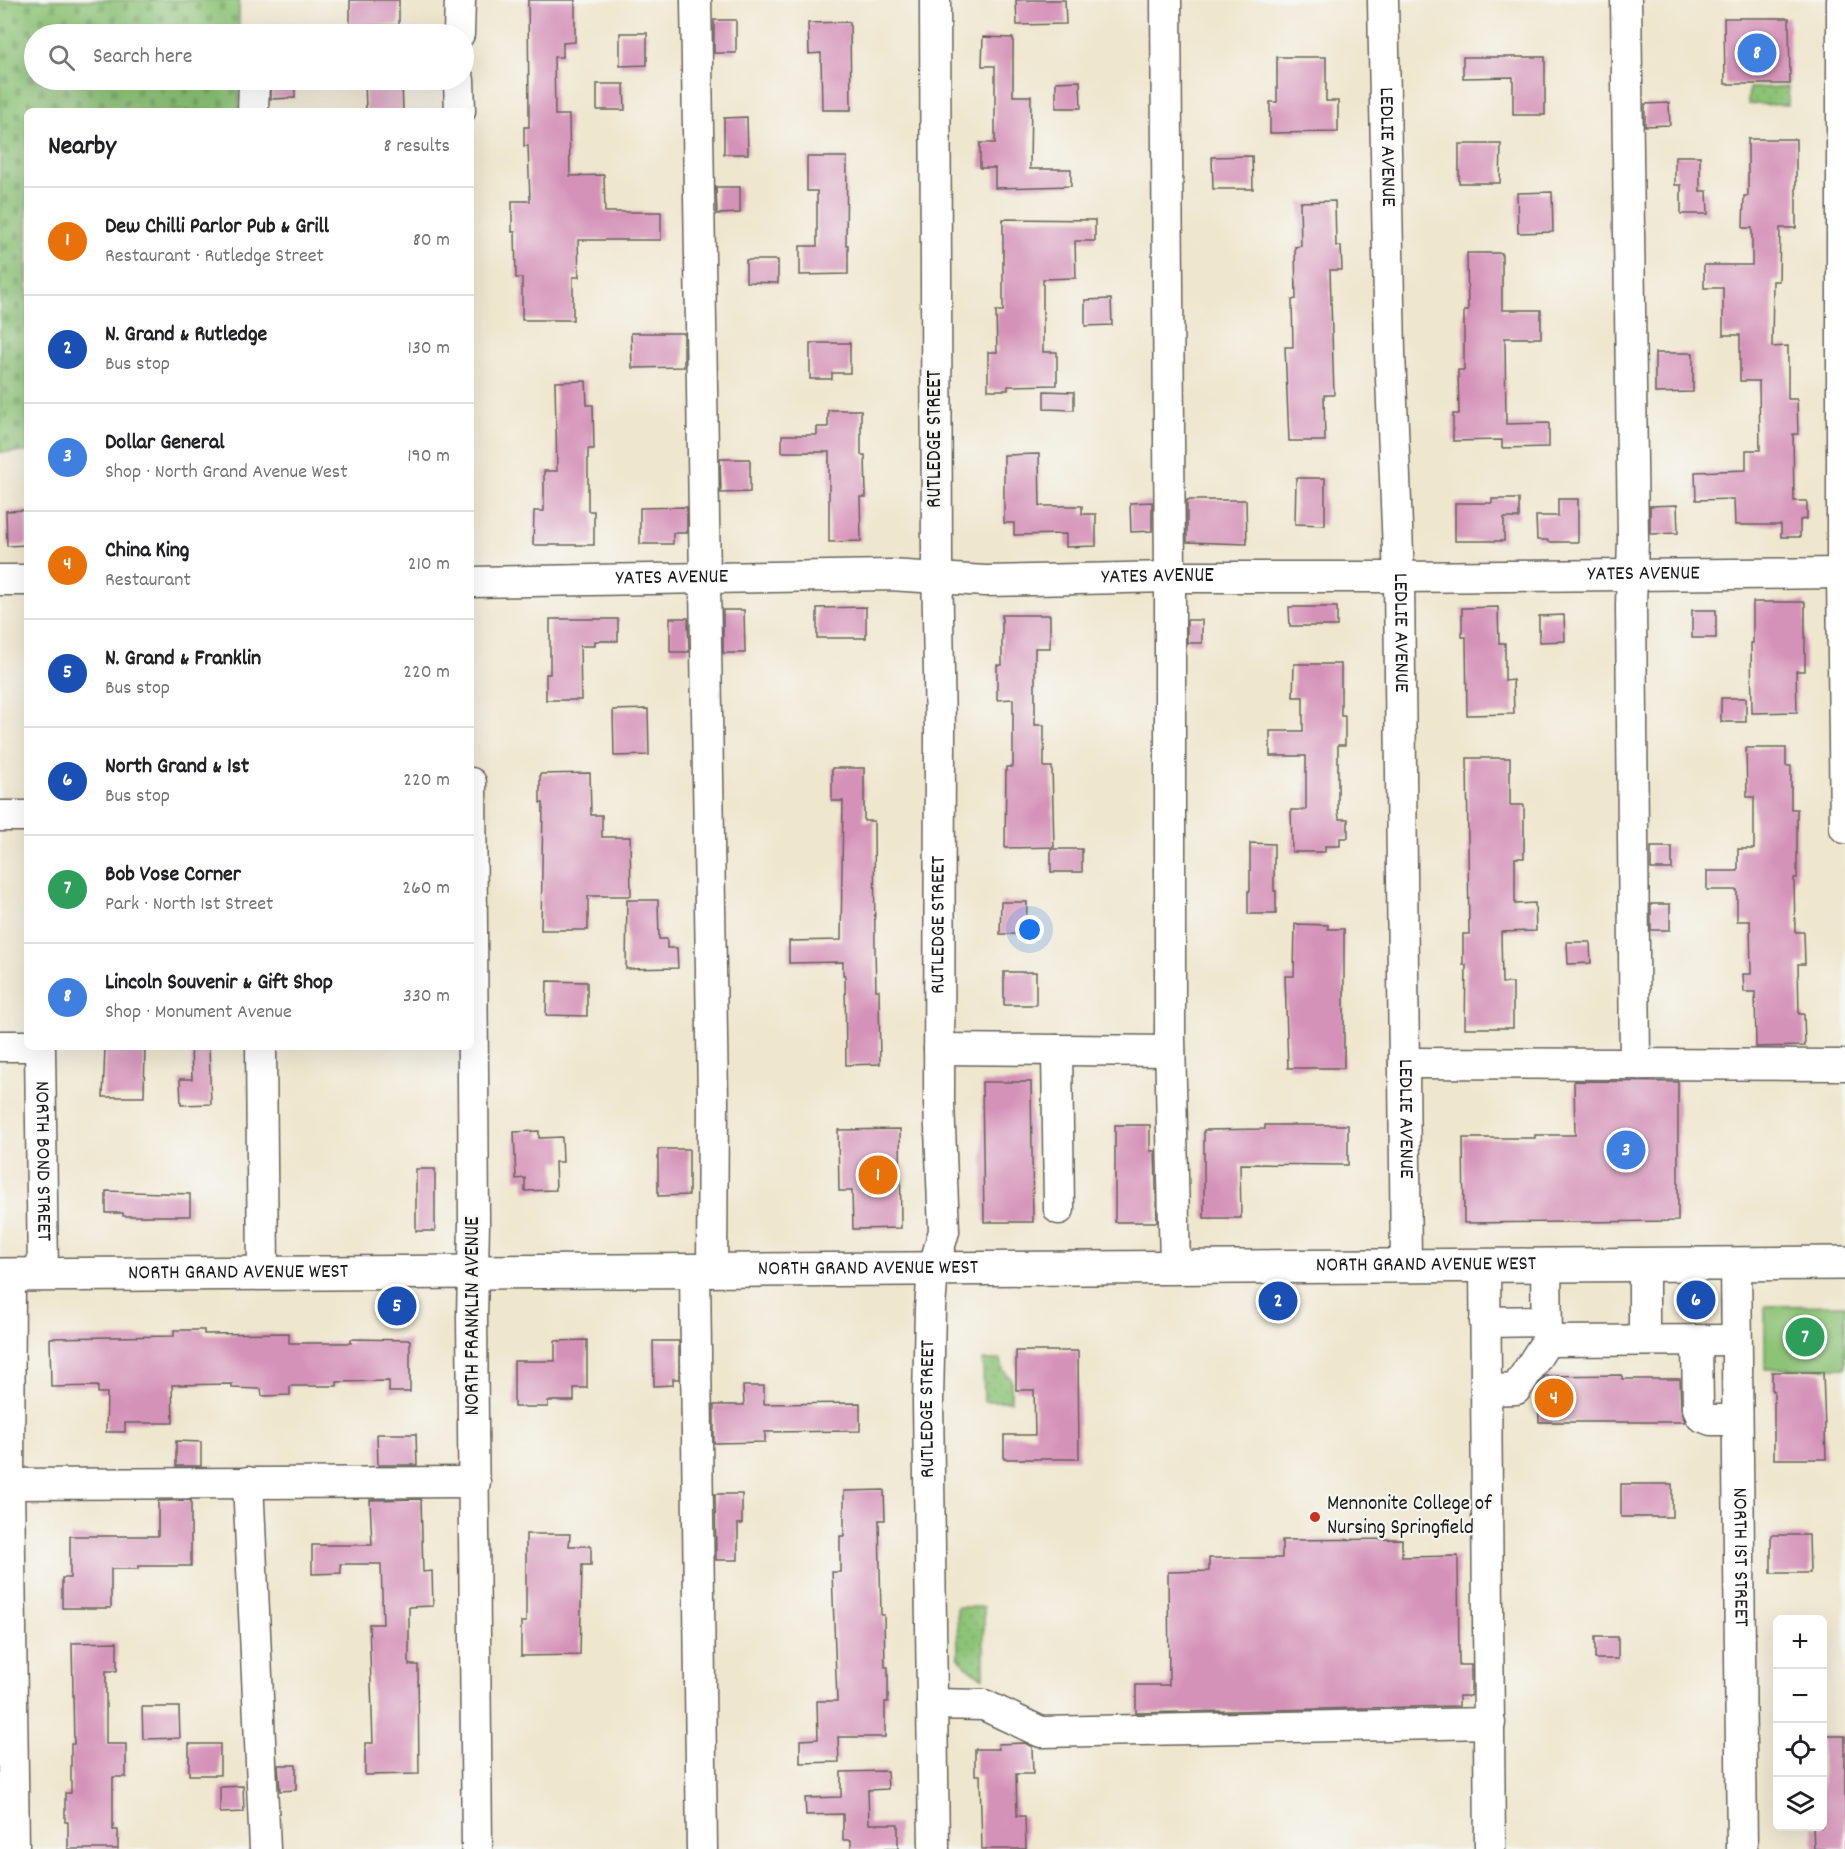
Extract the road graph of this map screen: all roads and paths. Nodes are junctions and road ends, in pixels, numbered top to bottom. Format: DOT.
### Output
graph roads {
  1 [pos="460,0"];
  2 [pos="696,0"];
  3 [pos="935,0"];
  4 [pos="1166,0"];
  5 [pos="1383,0"];
  6 [pos="1626,0"];
  7 [pos="1842,0"];
  8 [pos="459,24"];
  9 [pos="254,90"];
  10 [pos="459,90"];
  11 [pos="253,108"];
  12 [pos="460,108"];
  13 [pos="1844,285"];
  14 [pos="1843,573"];
  15 [pos="1632,574"];
  16 [pos="1170,577"];
  17 [pos="704,578"];
  18 [pos="1399,578"];
  19 [pos="937,579"];
  20 [pos="0,580"];
  21 [pos="24,580"];
  22 [pos="474,582"];
  23 [pos="0,816"];
  24 [pos="24,816"];
  25 [pos="1845,823"];
  26 [pos="1845,828"];
  27 [pos="0,1046"];
  28 [pos="24,1046"];
  29 [pos="939,1049"];
  30 [pos="40,1050"];
  31 [pos="261,1050"];
  32 [pos="472,1050"];
  33 [pos="1057,1050"];
  34 [pos="1170,1051"];
  35 [pos="1404,1063"];
  36 [pos="1635,1064"];
  37 [pos="1845,1065"];
  38 [pos="1059,1209"];
  39 [pos="1736,1263"];
  40 [pos="1845,1263"];
  41 [pos="1644,1264"];
  42 [pos="1485,1265"];
  43 [pos="1546,1265"];
  44 [pos="1406,1266"];
  45 [pos="1175,1268"];
  46 [pos="933,1270"];
  47 [pos="704,1271"];
  48 [pos="473,1273"];
  49 [pos="263,1274"];
  50 [pos="5,1275"];
  51 [pos="43,1275"];
  52 [pos="1485,1322"];
  53 [pos="1547,1331"];
  54 [pos="1644,1340"];
  55 [pos="1697,1340"];
  56 [pos="1736,1340"];
  57 [pos="1486,1390"];
  58 [pos="1737,1420"];
  59 [pos="248,1482"];
  60 [pos="475,1482"];
  61 [pos="5,1484"];
  62 [pos="932,1704"];
  63 [pos="1490,1723"];
  64 [pos="14,1849"];
  65 [pos="265,1849"];
  66 [pos="477,1849"];
  67 [pos="702,1849"];
  68 [pos="933,1849"];
  69 [pos="1490,1849"];
  70 [pos="1742,1849"];
  1 -- 8 [label="street"];
  2 -- 17 [label="street"];
  3 -- 19 [label="street, RUTLEDGE STREET"];
  4 -- 16 [label="street"];
  5 -- 18 [label="street, LEDLIE AVENUE"];
  6 -- 15 [label="street"];
  7 -- 13 [label="street"];
  9 -- 11 [label="street"];
  10 -- 12 [label="street"];
  13 -- 14 [label="street"];
  14 -- 15 [label="street, YATES AVENUE"];
  14 -- 25 [label="street"];
  15 -- 18 [label="street, YATES AVENUE"];
  15 -- 36 [label="street"];
  16 -- 18 [label="street, YATES AVENUE"];
  16 -- 19 [label="street, YATES AVENUE"];
  16 -- 34 [label="street"];
  17 -- 19 [label="street, YATES AVENUE"];
  17 -- 22 [label="street, YATES AVENUE"];
  17 -- 47 [label="street"];
  18 -- 35 [label="street, LEDLIE AVENUE"];
  19 -- 29 [label="street, RUTLEDGE STREET"];
  20 -- 21 [label="street"];
  23 -- 24 [label="street"];
  25 -- 26 [label="street"];
  27 -- 28 [label="street"];
  29 -- 33 [label="street"];
  29 -- 46 [label="street, RUTLEDGE STREET"];
  30 -- 51 [label="street, NORTH BOND STREET"];
  31 -- 49 [label="street"];
  32 -- 48 [label="street, NORTH FRANKLIN AVENUE"];
  33 -- 34 [label="street"];
  33 -- 38 [label="street"];
  34 -- 45 [label="street"];
  35 -- 36 [label="street"];
  35 -- 44 [label="street, LEDLIE AVENUE"];
  36 -- 37 [label="street"];
  39 -- 40 [label="main road, NORTH GRAND AVENUE WEST"];
  39 -- 41 [label="main road, NORTH GRAND AVENUE WEST"];
  39 -- 56 [label="street, NORTH 1ST STREET"];
  41 -- 43 [label="main road, NORTH GRAND AVENUE WEST"];
  41 -- 54 [label="street"];
  42 -- 43 [label="main road, NORTH GRAND AVENUE WEST"];
  42 -- 44 [label="main road, NORTH GRAND AVENUE WEST"];
  42 -- 52 [label="street"];
  43 -- 53 [label="street"];
  44 -- 45 [label="main road, NORTH GRAND AVENUE WEST"];
  45 -- 46 [label="main road, NORTH GRAND AVENUE WEST"];
  46 -- 47 [label="main road, NORTH GRAND AVENUE WEST"];
  46 -- 62 [label="street, RUTLEDGE STREET"];
  47 -- 48 [label="main road, NORTH GRAND AVENUE WEST"];
  47 -- 67 [label="street"];
  48 -- 49 [label="main road, NORTH GRAND AVENUE WEST"];
  48 -- 60 [label="street, NORTH FRANKLIN AVENUE"];
  49 -- 51 [label="main road, NORTH GRAND AVENUE WEST"];
  50 -- 51 [label="main road, NORTH GRAND AVENUE WEST"];
  50 -- 61 [label="street"];
  52 -- 53 [label="street"];
  52 -- 57 [label="street"];
  53 -- 54 [label="street"];
  53 -- 57 [label="street"];
  54 -- 55 [label="street"];
  55 -- 56 [label="street"];
  55 -- 58 [label="street"];
  56 -- 58 [label="street, NORTH 1ST STREET"];
  57 -- 63 [label="street"];
  58 -- 70 [label="street, NORTH 1ST STREET"];
  59 -- 60 [label="street"];
  59 -- 61 [label="street"];
  59 -- 65 [label="street"];
  60 -- 66 [label="street, NORTH FRANKLIN AVENUE"];
  61 -- 64 [label="street"];
  62 -- 63 [label="street"];
  62 -- 68 [label="street, RUTLEDGE STREET"];
  63 -- 69 [label="street"];
}
